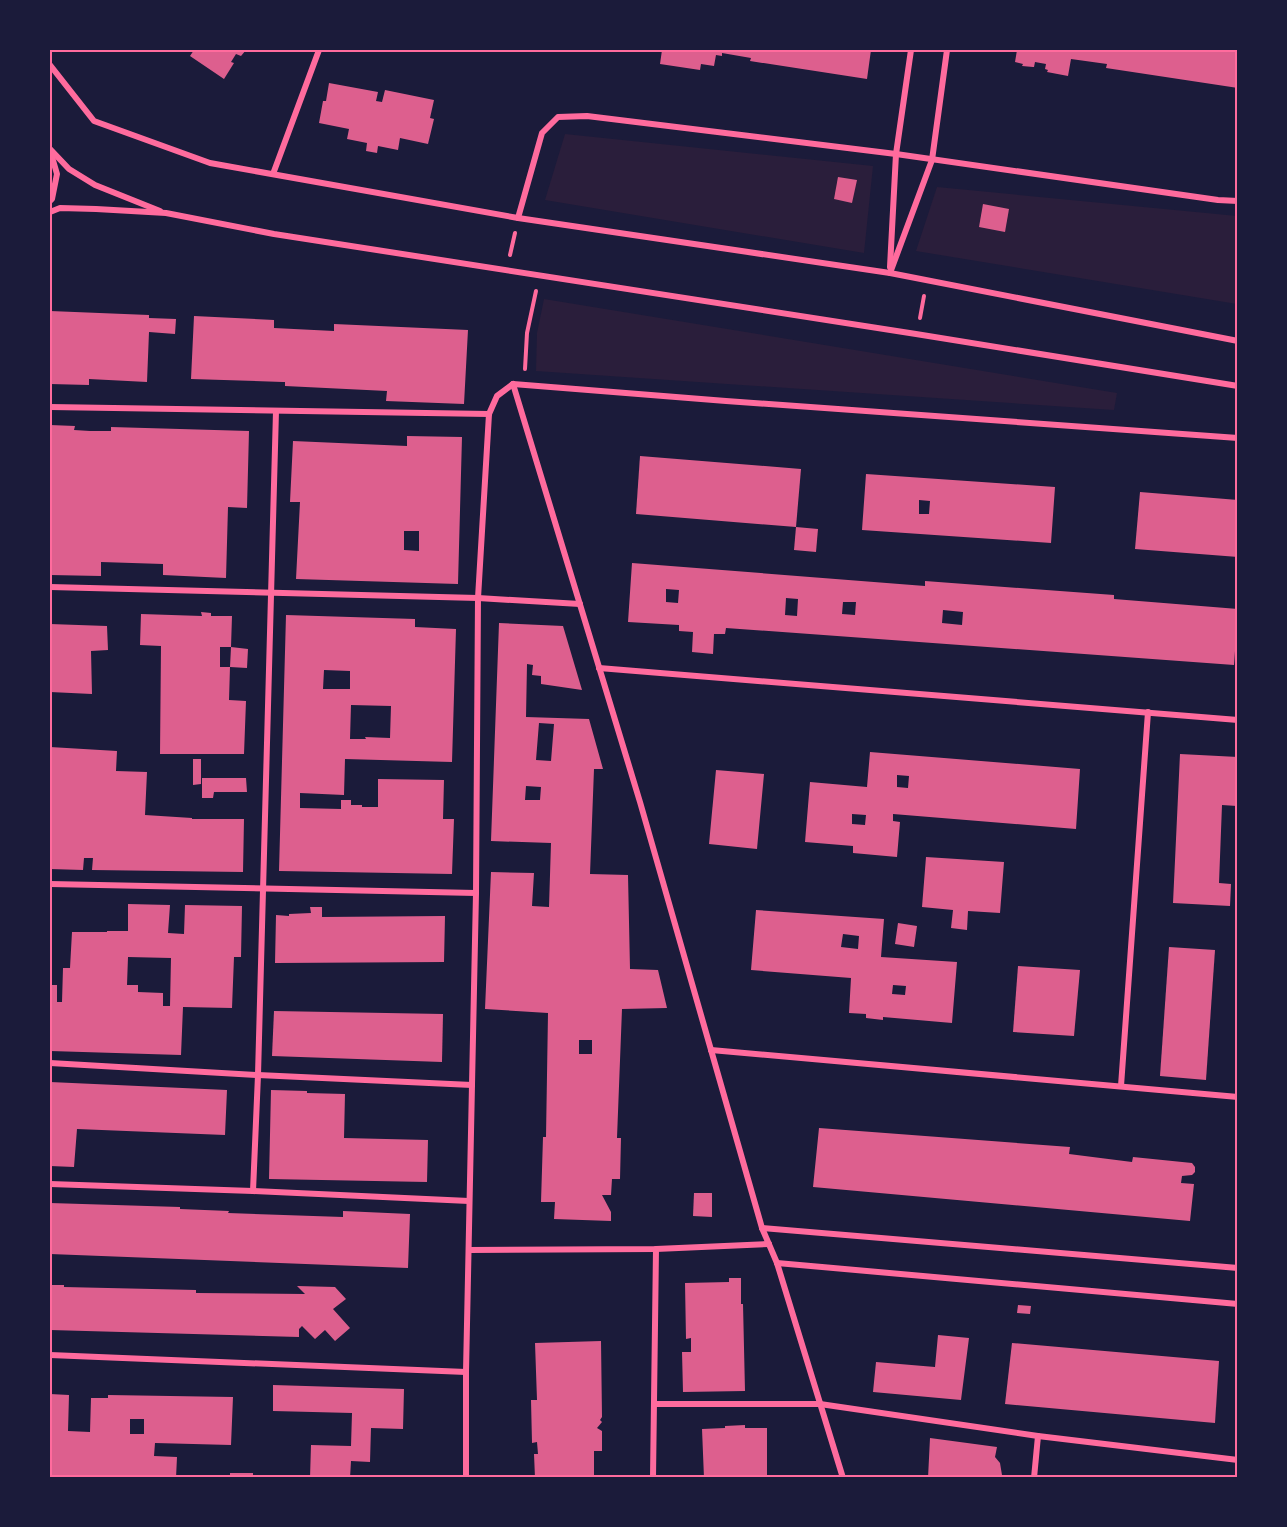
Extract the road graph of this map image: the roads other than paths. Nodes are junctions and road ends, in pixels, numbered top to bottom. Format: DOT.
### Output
graph roads {
  1 [pos="319,50"];
  2 [pos="911,50"];
  3 [pos="948,50"];
  4 [pos="50,65"];
  5 [pos="50,149"];
  6 [pos="896,154"];
  7 [pos="932,160"];
  8 [pos="273,174"];
  9 [pos="50,201"];
  10 [pos="1238,201"];
  11 [pos="50,212"];
  12 [pos="166,213"];
  13 [pos="518,218"];
  14 [pos="890,273"];
  15 [pos="1238,341"];
  16 [pos="513,384"];
  17 [pos="1238,386"];
  18 [pos="50,407"];
  19 [pos="276,411"];
  20 [pos="489,414"];
  21 [pos="1238,438"];
  22 [pos="50,587"];
  23 [pos="270,593"];
  24 [pos="478,598"];
  25 [pos="580,604"];
  26 [pos="599,668"];
  27 [pos="1149,712"];
  28 [pos="1238,720"];
  29 [pos="50,885"];
  30 [pos="262,888"];
  31 [pos="476,892"];
  32 [pos="711,1050"];
  33 [pos="50,1063"];
  34 [pos="258,1075"];
  35 [pos="472,1085"];
  36 [pos="1121,1086"];
  37 [pos="1238,1097"];
  38 [pos="50,1184"];
  39 [pos="253,1191"];
  40 [pos="469,1202"];
  41 [pos="762,1228"];
  42 [pos="769,1244"];
  43 [pos="656,1249"];
  44 [pos="469,1250"];
  45 [pos="777,1263"];
  46 [pos="1238,1268"];
  47 [pos="1238,1304"];
  48 [pos="50,1355"];
  49 [pos="466,1372"];
  50 [pos="655,1404"];
  51 [pos="820,1404"];
  52 [pos="1038,1436"];
  53 [pos="1238,1460"];
  54 [pos="466,1478"];
  55 [pos="653,1478"];
  56 [pos="843,1478"];
  57 [pos="1034,1478"];
  1 -- 8 [label="street"];
  2 -- 6 [label="street"];
  3 -- 7 [label="street"];
  4 -- 8 [label="street"];
  5 -- 9 [label="street"];
  5 -- 12 [label="street"];
  6 -- 7 [label="street"];
  6 -- 13 [label="street"];
  6 -- 14 [label="street"];
  7 -- 10 [label="street"];
  7 -- 14 [label="street"];
  8 -- 13 [label="street"];
  11 -- 12 [label="street"];
  12 -- 17 [label="street"];
  13 -- 14 [label="street"];
  14 -- 15 [label="street"];
  16 -- 20 [label="street"];
  16 -- 21 [label="street"];
  16 -- 25 [label="street"];
  18 -- 19 [label="street"];
  19 -- 20 [label="street"];
  19 -- 23 [label="street"];
  20 -- 24 [label="street"];
  22 -- 23 [label="street"];
  23 -- 24 [label="street"];
  23 -- 30 [label="street"];
  24 -- 25 [label="street"];
  24 -- 31 [label="street"];
  25 -- 26 [label="street"];
  26 -- 27 [label="street"];
  26 -- 32 [label="street"];
  27 -- 28 [label="street"];
  27 -- 36 [label="street"];
  29 -- 30 [label="street"];
  30 -- 31 [label="street"];
  30 -- 34 [label="street"];
  31 -- 35 [label="street"];
  32 -- 36 [label="street"];
  32 -- 41 [label="street"];
  33 -- 34 [label="street"];
  34 -- 35 [label="street"];
  34 -- 39 [label="street"];
  35 -- 40 [label="street"];
  36 -- 37 [label="street"];
  38 -- 39 [label="street"];
  39 -- 40 [label="street"];
  40 -- 44 [label="street"];
  41 -- 42 [label="street"];
  41 -- 46 [label="street"];
  42 -- 43 [label="street"];
  42 -- 45 [label="street"];
  43 -- 44 [label="street"];
  43 -- 50 [label="street"];
  44 -- 49 [label="street"];
  45 -- 47 [label="street"];
  45 -- 51 [label="street"];
  48 -- 49 [label="street"];
  49 -- 54 [label="street"];
  50 -- 51 [label="street"];
  50 -- 55 [label="street"];
  51 -- 52 [label="street"];
  51 -- 56 [label="street"];
  52 -- 53 [label="street"];
  52 -- 57 [label="street"];
}
